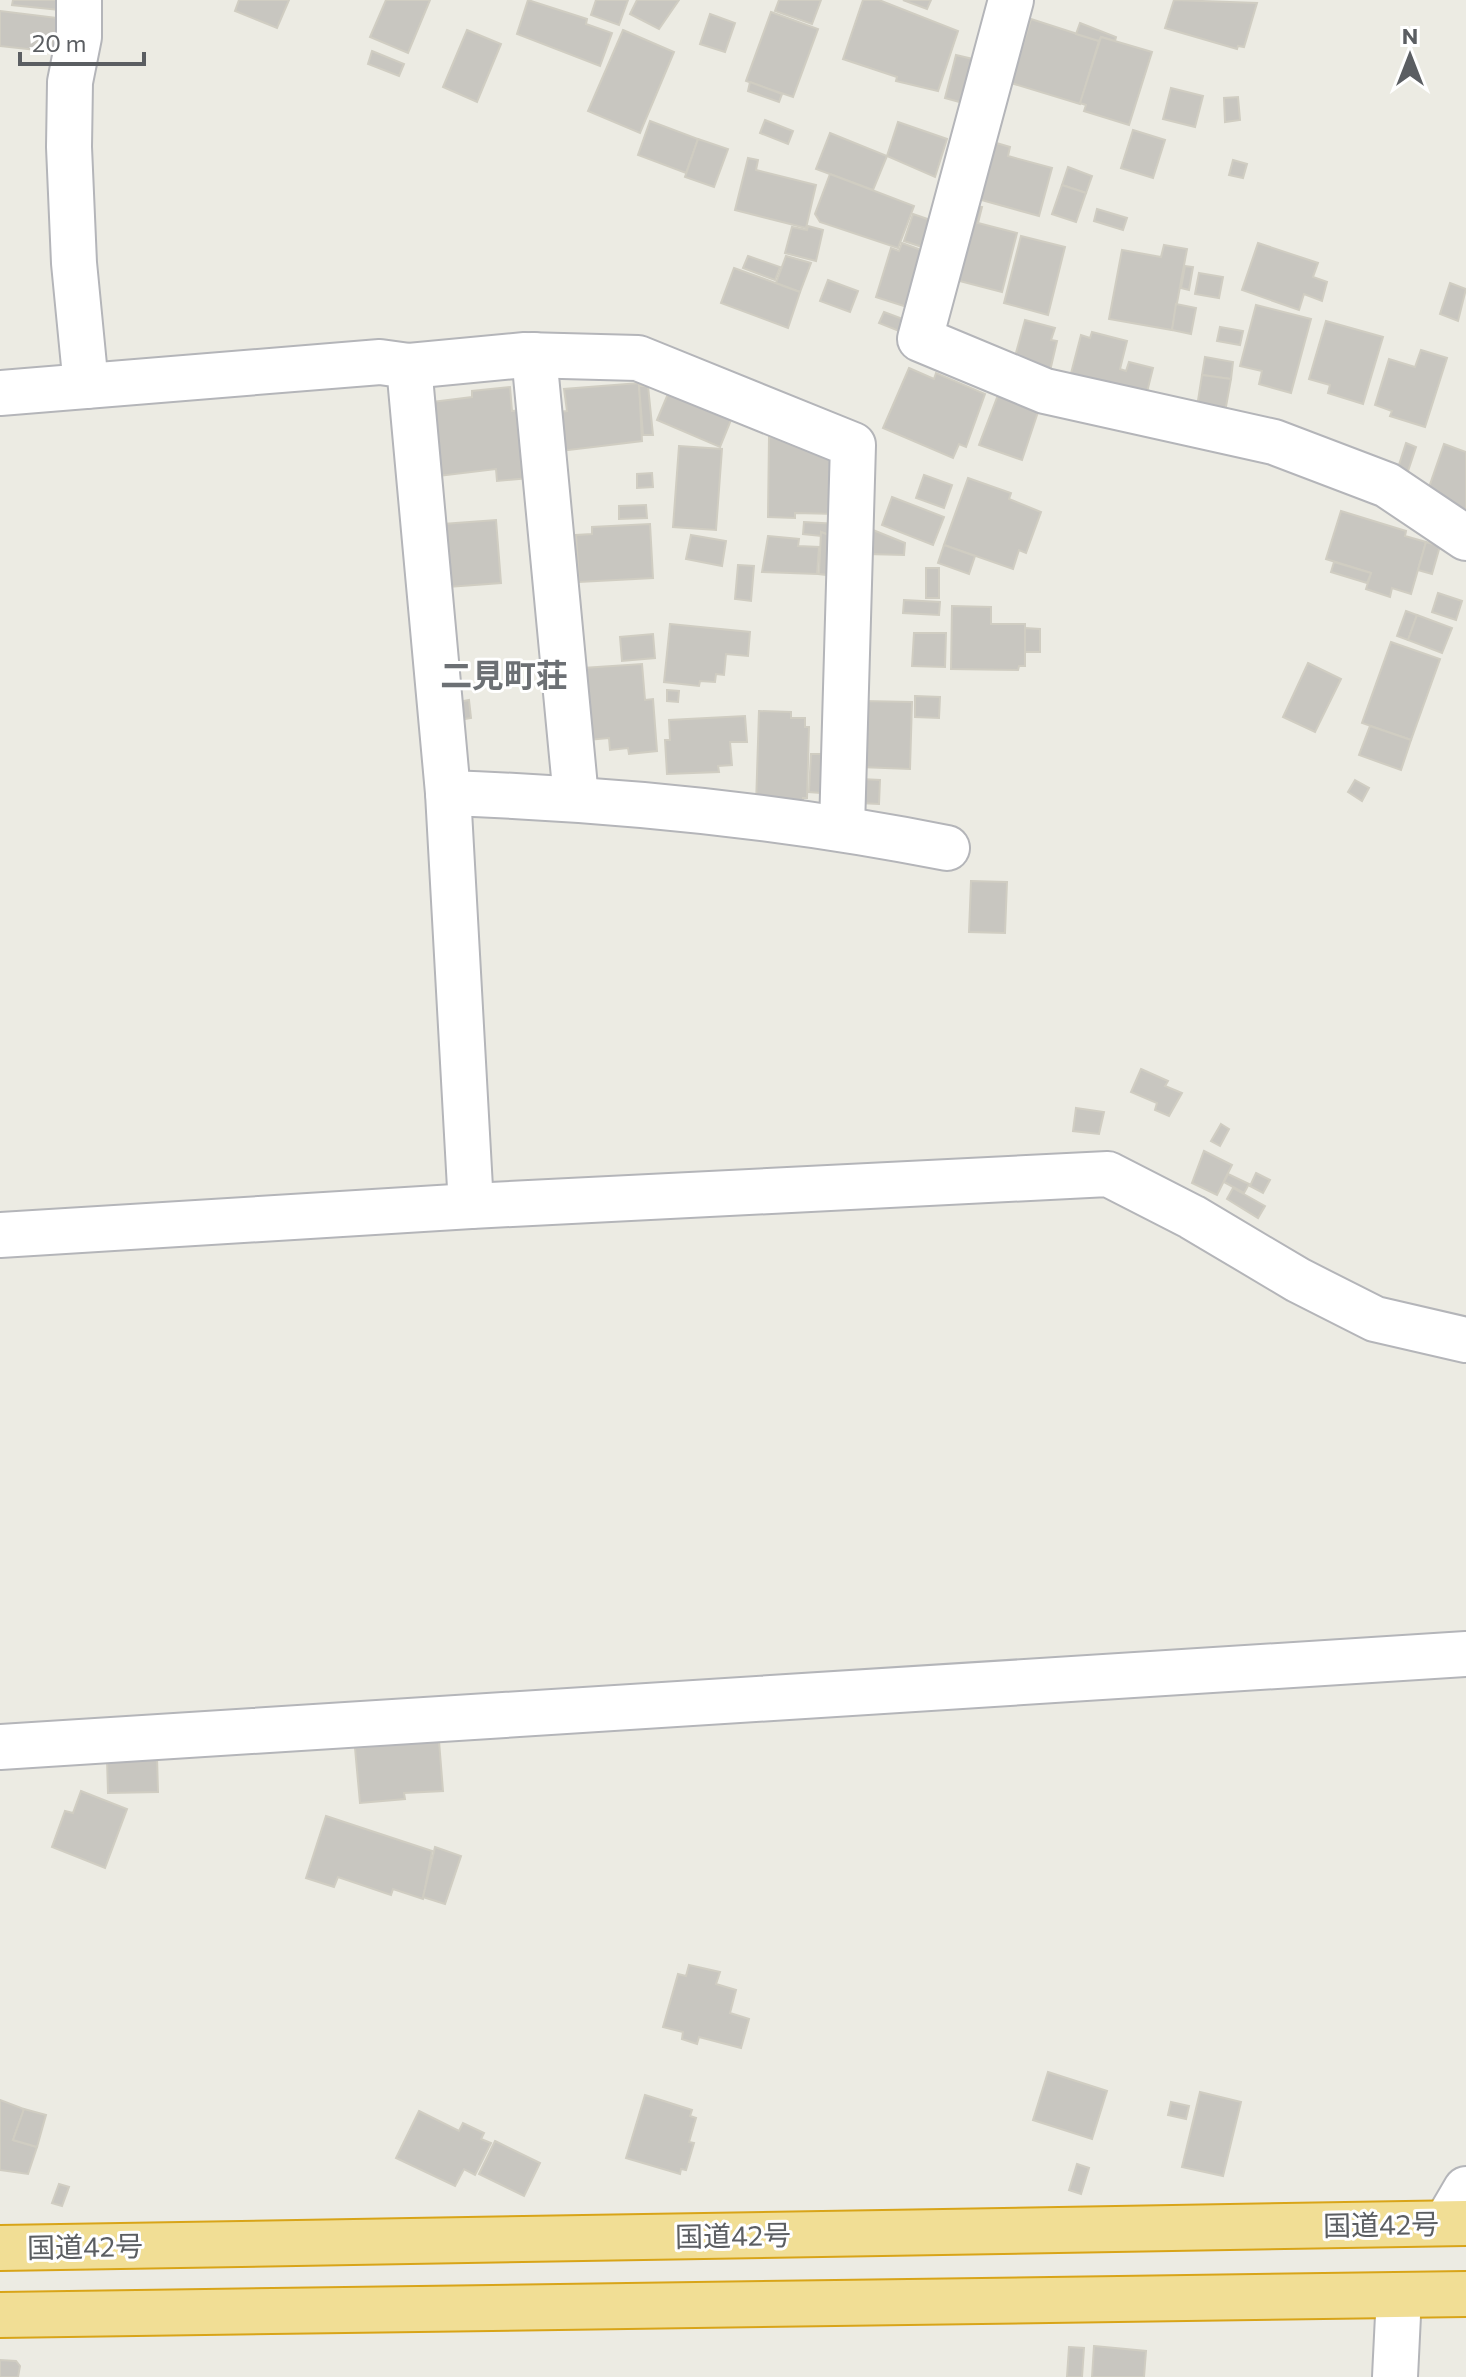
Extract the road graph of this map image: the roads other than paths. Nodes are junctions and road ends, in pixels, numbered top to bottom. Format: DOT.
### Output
graph roads {
  1 [pos="79,0"];
  2 [pos="1011,0"];
  3 [pos="534,355"];
  4 [pos="409,366"];
  5 [pos="86,386"];
  6 [pos="0,393"];
  7 [pos="1466,538"];
  8 [pos="448,793"];
  9 [pos="576,798"];
  10 [pos="842,827"];
  11 [pos="947,848"];
  12 [pos="471,1206"];
  13 [pos="0,1235"];
  14 [pos="1466,1340"];
  15 [pos="1466,1654"];
  16 [pos="0,1747"];
  17 [pos="1459,2212"];
  18 [pos="0,2248"];
  19 [pos="1466,2294"];
  20 [pos="1399,2295"];
  21 [pos="0,2315"];
  22 [pos="1395,2377"];
  1 -- 5 [label="street"];
  2 -- 7 [label="street"];
  3 -- 4 [label="street"];
  3 -- 9 [label="street"];
  3 -- 10 [label="street"];
  4 -- 5 [label="street"];
  4 -- 8 [label="street"];
  5 -- 6 [label="street"];
  8 -- 9 [label="street"];
  8 -- 12 [label="street"];
  9 -- 10 [label="street"];
  10 -- 11 [label="street"];
  12 -- 13 [label="street"];
  12 -- 14 [label="street"];
  15 -- 16 [label="street"];
  17 -- 18 [label="highway, 国道42号"];
  19 -- 20 [label="highway"];
  20 -- 21 [label="highway"];
  20 -- 22 [label="street"];
}
